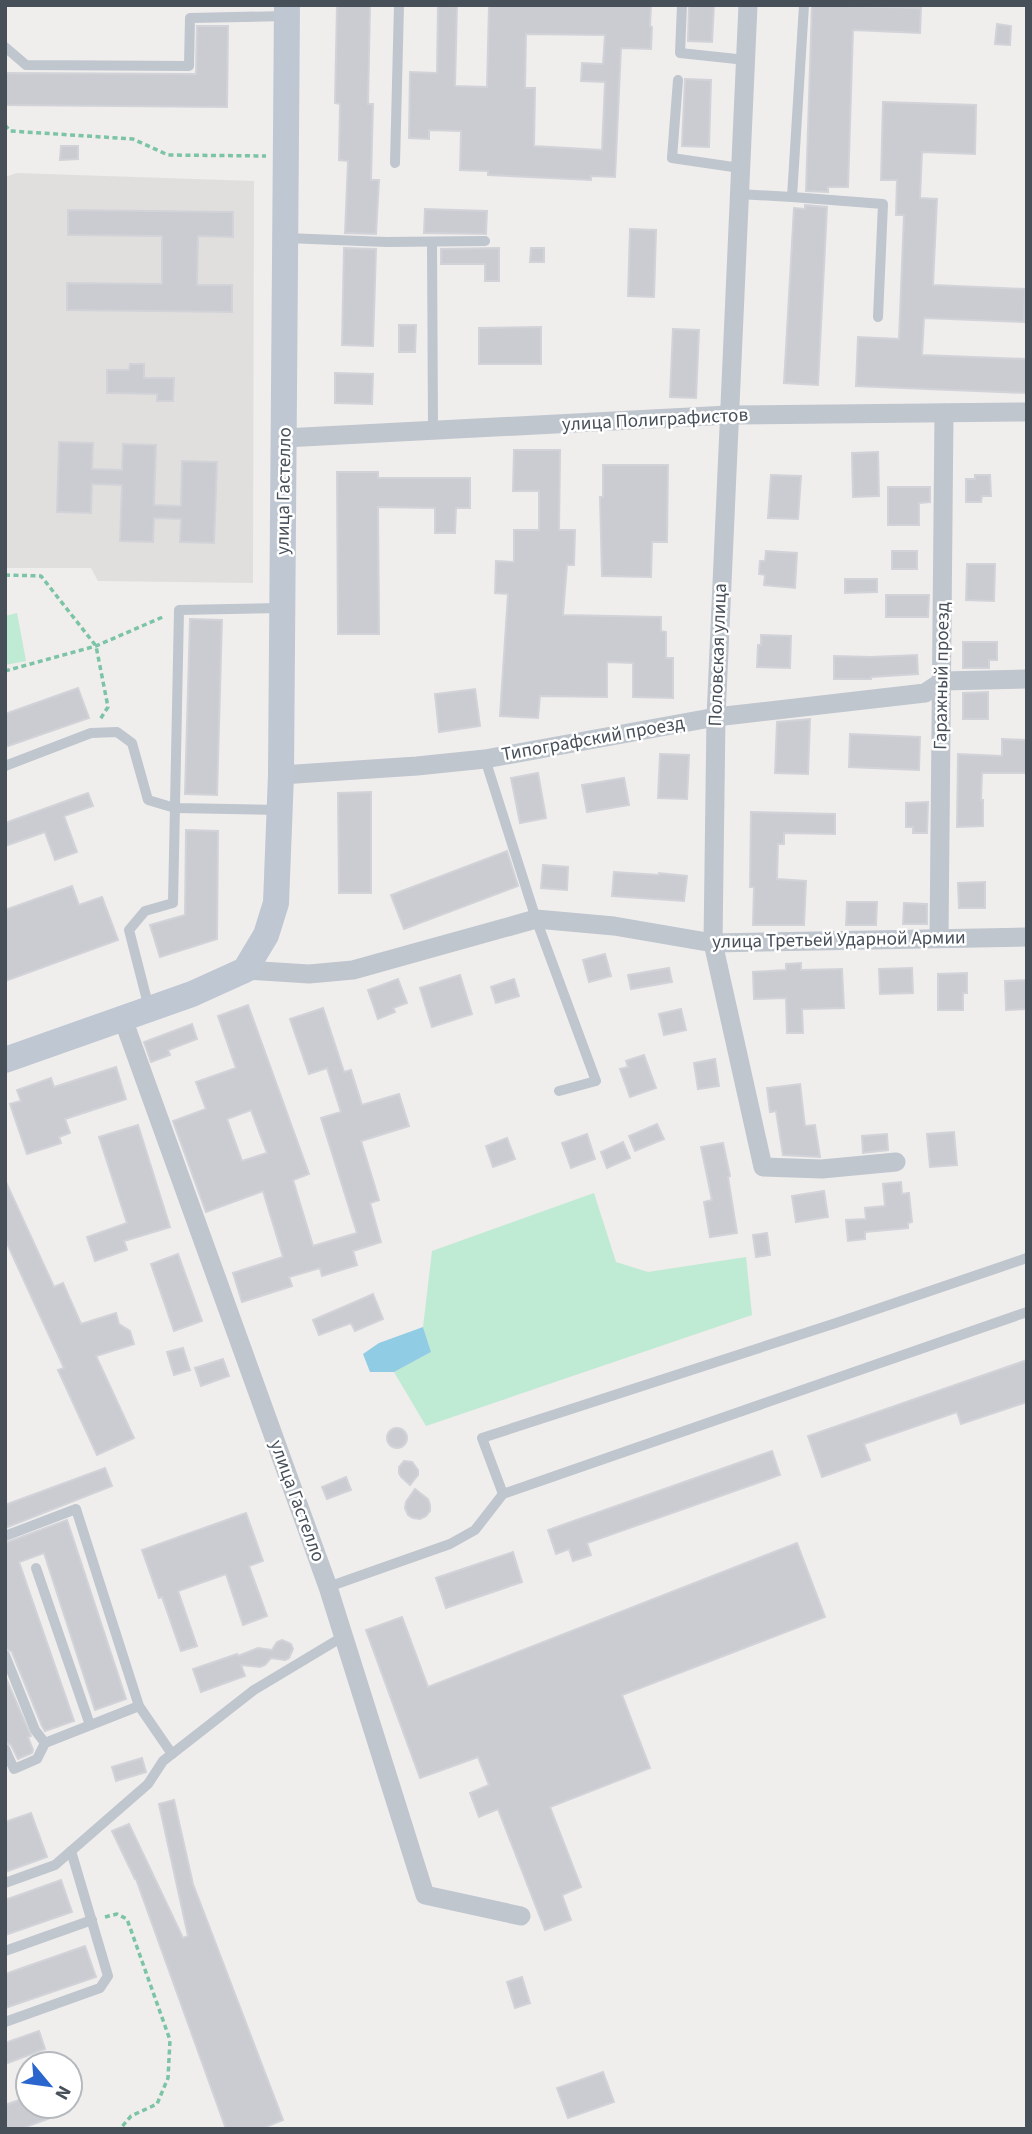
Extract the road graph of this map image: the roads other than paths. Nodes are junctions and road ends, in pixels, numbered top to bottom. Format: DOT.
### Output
graph roads {
  1 [pos="399,5"];
  2 [pos="682,5"];
  3 [pos="748,5"];
  4 [pos="804,5"];
  5 [pos="287,11"];
  6 [pos="5,47"];
  7 [pos="746,60"];
  8 [pos="678,80"];
  9 [pos="395,163"];
  10 [pos="740,168"];
  11 [pos="739,194"];
  12 [pos="792,197"];
  13 [pos="285,238"];
  14 [pos="485,241"];
  15 [pos="432,242"];
  16 [pos="878,317"];
  17 [pos="1027,412"];
  18 [pos="944,413"];
  19 [pos="728,415"];
  20 [pos="433,430"];
  21 [pos="284,438"];
  22 [pos="282,608"];
  23 [pos="1027,679"];
  24 [pos="943,681"];
  25 [pos="716,717"];
  26 [pos="485,759"];
  27 [pos="5,766"];
  28 [pos="281,775"];
  29 [pos="174,808"];
  30 [pos="280,810"];
  31 [pos="536,919"];
  32 [pos="1027,937"];
  33 [pos="939,938"];
  34 [pos="713,943"];
  35 [pos="245,970"];
  36 [pos="150,1009"];
  37 [pos="123,1018"];
  38 [pos="5,1060"];
  39 [pos="559,1091"];
  40 [pos="896,1162"];
  41 [pos="1027,1258"];
  42 [pos="1027,1311"];
  43 [pos="503,1494"];
  44 [pos="5,1536"];
  45 [pos="36,1568"];
  46 [pos="328,1587"];
  47 [pos="344,1636"];
  48 [pos="5,1655"];
  49 [pos="139,1706"];
  50 [pos="90,1725"];
  51 [pos="45,1743"];
  52 [pos="5,1749"];
  53 [pos="172,1754"];
  54 [pos="71,1851"];
  55 [pos="5,1882"];
  56 [pos="521,1916"];
  57 [pos="92,1920"];
  58 [pos="5,1951"];
  59 [pos="5,2022"];
  1 -- 9 [label="lane"];
  2 -- 7 [label="lane"];
  3 -- 7 [label="street, Половская улица"];
  4 -- 12 [label="lane"];
  5 -- 6 [label="lane"];
  5 -- 13 [label="main road, улица Гастелло"];
  7 -- 10 [label="street, Половская улица"];
  8 -- 10 [label="lane"];
  10 -- 11 [label="street, Половская улица"];
  11 -- 12 [label="lane"];
  11 -- 19 [label="street, Половская улица"];
  12 -- 16 [label="lane"];
  13 -- 15 [label="lane"];
  13 -- 21 [label="main road, улица Гастелло"];
  14 -- 15 [label="lane"];
  15 -- 20 [label="lane"];
  17 -- 18 [label="street, улица Полиграфистов"];
  18 -- 19 [label="street, улица Полиграфистов"];
  18 -- 24 [label="street, Гаражный проезд"];
  19 -- 20 [label="street, улица Полиграфистов"];
  19 -- 25 [label="street, Половская улица"];
  20 -- 21 [label="street, улица Полиграфистов"];
  21 -- 22 [label="main road, улица Гастелло"];
  22 -- 28 [label="main road, улица Гастелло"];
  22 -- 29 [label="lane"];
  23 -- 24 [label="street, Типографский проезд"];
  24 -- 25 [label="street, Типографский проезд"];
  24 -- 33 [label="street, Гаражный проезд"];
  25 -- 26 [label="street, Типографский проезд"];
  25 -- 34 [label="street, Половская улица"];
  26 -- 28 [label="street, Типографский проезд"];
  26 -- 31 [label="lane"];
  27 -- 29 [label="lane"];
  28 -- 30 [label="main road, улица Гастелло"];
  29 -- 30 [label="lane"];
  29 -- 36 [label="lane"];
  30 -- 35 [label="main road, улица Гастелло"];
  31 -- 34 [label="street, улица Третьей Ударной Армии"];
  31 -- 35 [label="street, улица Третьей Ударной Армии"];
  31 -- 39 [label="lane"];
  32 -- 33 [label="street, улица Третьей Ударной Армии"];
  33 -- 34 [label="street, улица Третьей Ударной Армии"];
  34 -- 40 [label="street, Половская улица"];
  35 -- 36 [label="main road, улица Третьей Ударной Армии"];
  36 -- 37 [label="main road, улица Третьей Ударной Армии"];
  37 -- 38 [label="main road, улица Третьей Ударной Армии"];
  37 -- 46 [label="street, улица Гастелло"];
  41 -- 43 [label="lane"];
  42 -- 43 [label="lane"];
  43 -- 46 [label="lane"];
  44 -- 49 [label="lane"];
  45 -- 50 [label="lane"];
  46 -- 47 [label="street, улица Гастелло"];
  47 -- 53 [label="lane"];
  47 -- 56 [label="street, улица Гастелло"];
  48 -- 51 [label="lane"];
  49 -- 50 [label="lane"];
  49 -- 53 [label="lane"];
  50 -- 51 [label="lane"];
  51 -- 52 [label="lane"];
  53 -- 54 [label="lane"];
  54 -- 55 [label="lane"];
  54 -- 57 [label="lane"];
  57 -- 58 [label="lane"];
  57 -- 59 [label="lane"];
}
